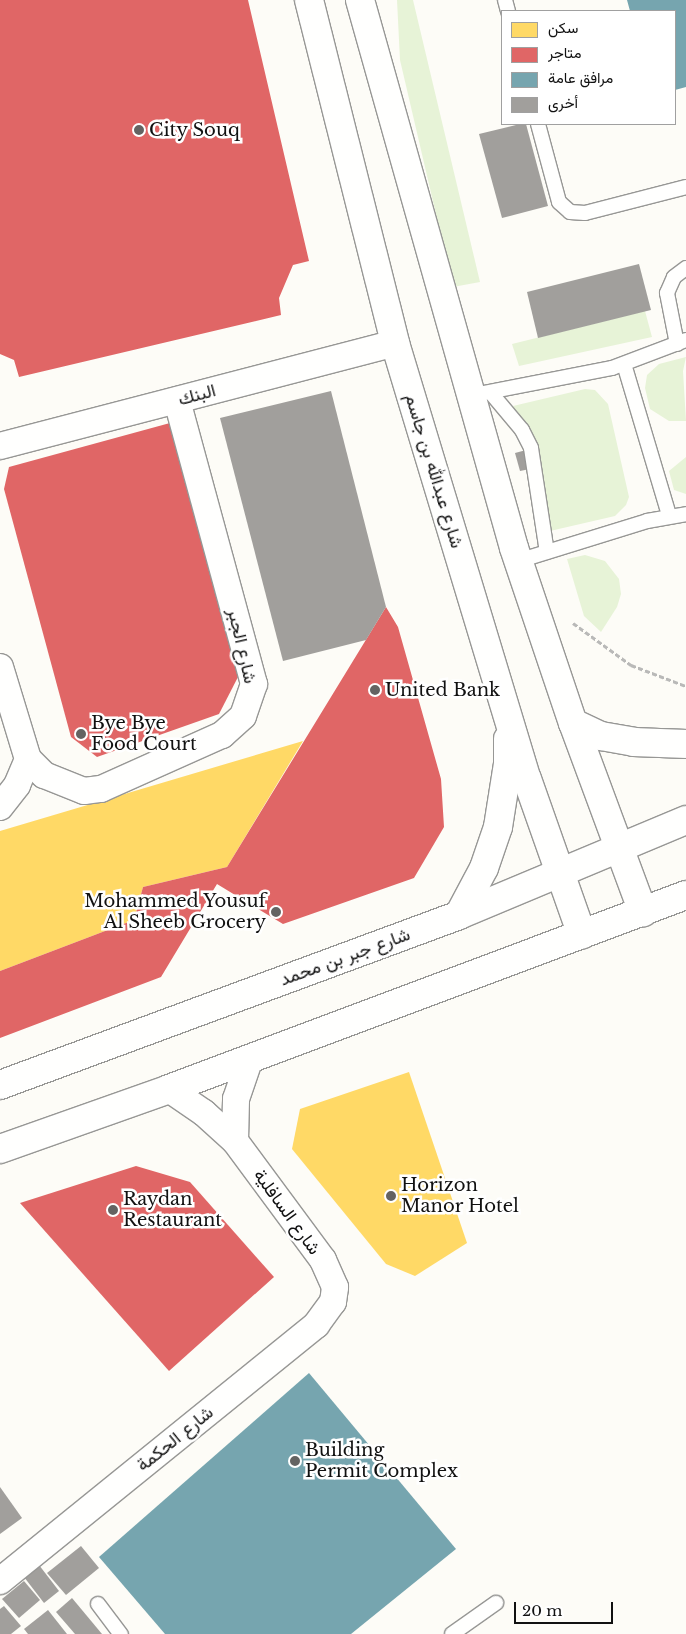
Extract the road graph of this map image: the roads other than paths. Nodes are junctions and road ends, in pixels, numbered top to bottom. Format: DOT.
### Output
graph roads {
  1 [pos="309,0"];
  2 [pos="360,0"];
  3 [pos="375,0"];
  4 [pos="368,31"];
  5 [pos="538,125"];
  6 [pos="686,187"];
  7 [pos="686,268"];
  8 [pos="682,342"];
  9 [pos="395,343"];
  10 [pos="624,364"];
  11 [pos="482,394"];
  12 [pos="177,400"];
  13 [pos="0,446"];
  14 [pos="686,514"];
  15 [pos="669,515"];
  16 [pos="547,552"];
  17 [pos="518,561"];
  18 [pos="0,667"];
  19 [pos="507,710"];
  20 [pos="573,723"];
  21 [pos="686,744"];
  22 [pos="28,759"];
  23 [pos="0,807"];
  24 [pos="686,820"];
  25 [pos="621,846"];
  26 [pos="561,873"];
  27 [pos="686,895"];
  28 [pos="643,912"];
  29 [pos="460,915"];
  30 [pos="582,935"];
  31 [pos="250,1058"];
  32 [pos="0,1085"];
  33 [pos="169,1089"];
  34 [pos="234,1141"];
  35 [pos="0,1149"];
  36 [pos="334,1287"];
  37 [pos="0,1581"];
  38 [pos="496,1603"];
  39 [pos="98,1604"];
  40 [pos="121,1634"];
  41 [pos="452,1634"];
  1 -- 9 [label="street, شارع عبدالله بن جاسم"];
  2 -- 4 [label="street"];
  3 -- 4 [label="lane"];
  4 -- 11 [label="street"];
  5 -- 6 [label="lane"];
  7 -- 8 [label="lane"];
  8 -- 10 [label="lane"];
  9 -- 12 [label="street, البنك"];
  9 -- 19 [label="street, شارع عبدالله بن جاسم"];
  10 -- 11 [label="lane"];
  10 -- 15 [label="lane"];
  11 -- 16 [label="lane"];
  11 -- 17 [label="street"];
  12 -- 13 [label="street, البنك"];
  12 -- 22 [label="street, شارع الجبر"];
  14 -- 15 [label="lane"];
  15 -- 16 [label="lane"];
  16 -- 17 [label="lane"];
  17 -- 20 [label="street"];
  18 -- 22 [label="street"];
  19 -- 26 [label="street, شارع عبدالله بن جاسم"];
  19 -- 29 [label="street"];
  20 -- 21 [label="street"];
  20 -- 25 [label="street"];
  22 -- 23 [label="street"];
  24 -- 25 [label="street, شارع جبر بن محمد"];
  25 -- 26 [label="street, شارع جبر بن محمد"];
  25 -- 28 [label="street"];
  26 -- 29 [label="street, شارع جبر بن محمد"];
  26 -- 30 [label="street, شارع عبدالله بن جاسم"];
  27 -- 28 [label="street"];
  28 -- 30 [label="street"];
  29 -- 32 [label="street, شارع جبر بن محمد"];
  30 -- 31 [label="street"];
  31 -- 33 [label="street"];
  31 -- 34 [label="street"];
  33 -- 34 [label="street, شارع السافلية"];
  33 -- 35 [label="street"];
  34 -- 36 [label="street, شارع السافلية"];
  36 -- 37 [label="street, شارع الحكمة"];
  38 -- 41 [label="lane"];
  39 -- 40 [label="lane"];
}
